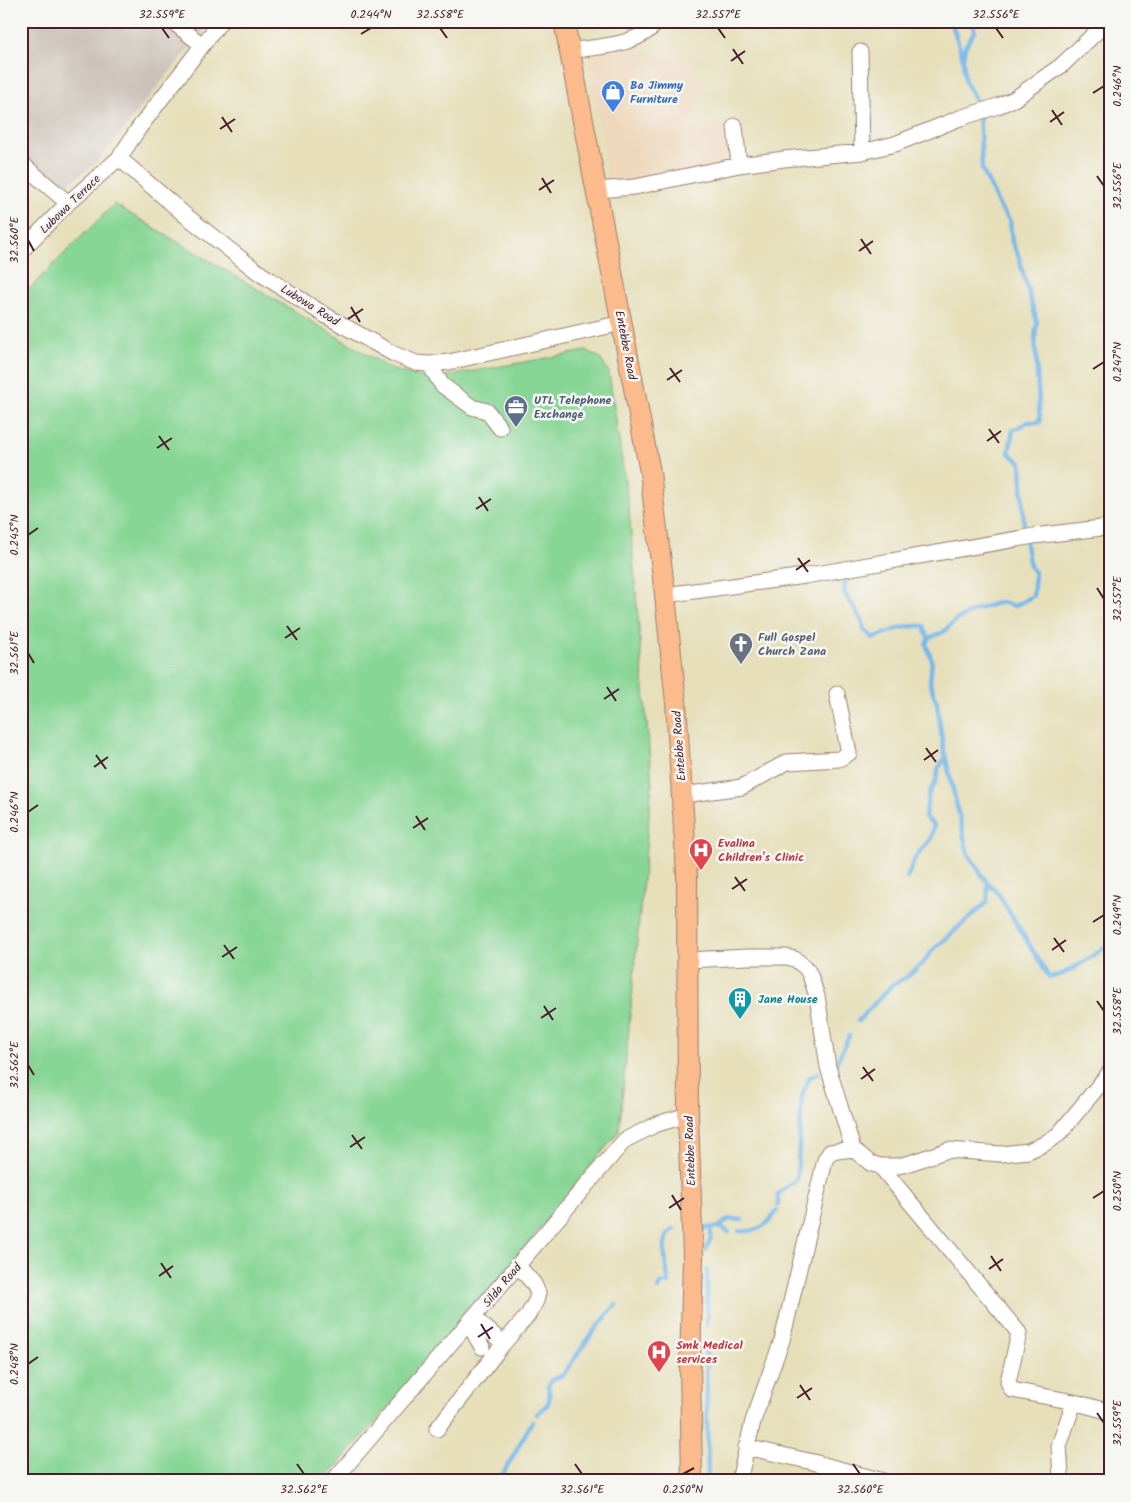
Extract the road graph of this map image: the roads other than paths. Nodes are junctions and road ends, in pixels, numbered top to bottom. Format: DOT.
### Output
graph roads {
  1 [pos="221,21"];
  2 [pos="564,21"];
  3 [pos="658,21"];
  4 [pos="1108,21"];
  5 [pos="177,23"];
  6 [pos="202,45"];
  7 [pos="569,51"];
  8 [pos="860,52"];
  9 [pos="735,126"];
  10 [pos="862,152"];
  11 [pos="119,158"];
  12 [pos="21,163"];
  13 [pos="739,165"];
  14 [pos="597,190"];
  15 [pos="68,203"];
  16 [pos="21,251"];
  17 [pos="622,323"];
  18 [pos="429,364"];
  19 [pos="500,428"];
  20 [pos="1110,526"];
  21 [pos="665,595"];
  22 [pos="837,694"];
  23 [pos="683,795"];
  24 [pos="688,960"];
  25 [pos="1110,1072"];
  26 [pos="688,1115"];
  27 [pos="852,1149"];
  28 [pos="880,1166"];
  29 [pos="518,1266"];
  30 [pos="471,1321"];
  31 [pos="496,1337"];
  32 [pos="482,1347"];
  33 [pos="1074,1402"];
  34 [pos="1110,1412"];
  35 [pos="437,1429"];
  36 [pos="746,1447"];
  37 [pos="333,1481"];
  38 [pos="692,1481"];
  39 [pos="739,1481"];
  40 [pos="883,1481"];
  41 [pos="1064,1481"];
  1 -- 6 [label="street, Lubowa Terrace"];
  2 -- 7 [label="main road, Entebbe Road"];
  3 -- 7 [label="street"];
  4 -- 10 [label="street"];
  5 -- 6 [label="street"];
  6 -- 11 [label="street, Lubowa Terrace"];
  7 -- 14 [label="main road, Entebbe Road"];
  8 -- 10 [label="street"];
  9 -- 13 [label="street"];
  10 -- 13 [label="street"];
  11 -- 15 [label="street, Lubowa Terrace"];
  11 -- 18 [label="street, Lubowa Road"];
  12 -- 15 [label="street"];
  13 -- 14 [label="street"];
  14 -- 17 [label="main road, Entebbe Road"];
  15 -- 16 [label="street, Lubowa Terrace"];
  17 -- 18 [label="street, Lubowa Road"];
  17 -- 21 [label="main road, Entebbe Road"];
  18 -- 19 [label="street"];
  20 -- 21 [label="street"];
  21 -- 23 [label="main road, Entebbe Road"];
  22 -- 23 [label="street"];
  23 -- 24 [label="main road, Entebbe Road"];
  24 -- 26 [label="main road, Entebbe Road"];
  24 -- 27 [label="street"];
  25 -- 28 [label="street"];
  26 -- 29 [label="street, Silda Road"];
  26 -- 38 [label="main road, Entebbe Road"];
  27 -- 28 [label="street"];
  27 -- 36 [label="street"];
  28 -- 33 [label="street"];
  29 -- 30 [label="street, Silda Road"];
  29 -- 35 [label="street"];
  30 -- 31 [label="street"];
  30 -- 32 [label="street"];
  30 -- 37 [label="street, Silda Road"];
  33 -- 34 [label="street"];
  33 -- 41 [label="street"];
  36 -- 39 [label="street"];
  36 -- 40 [label="street"];
}
